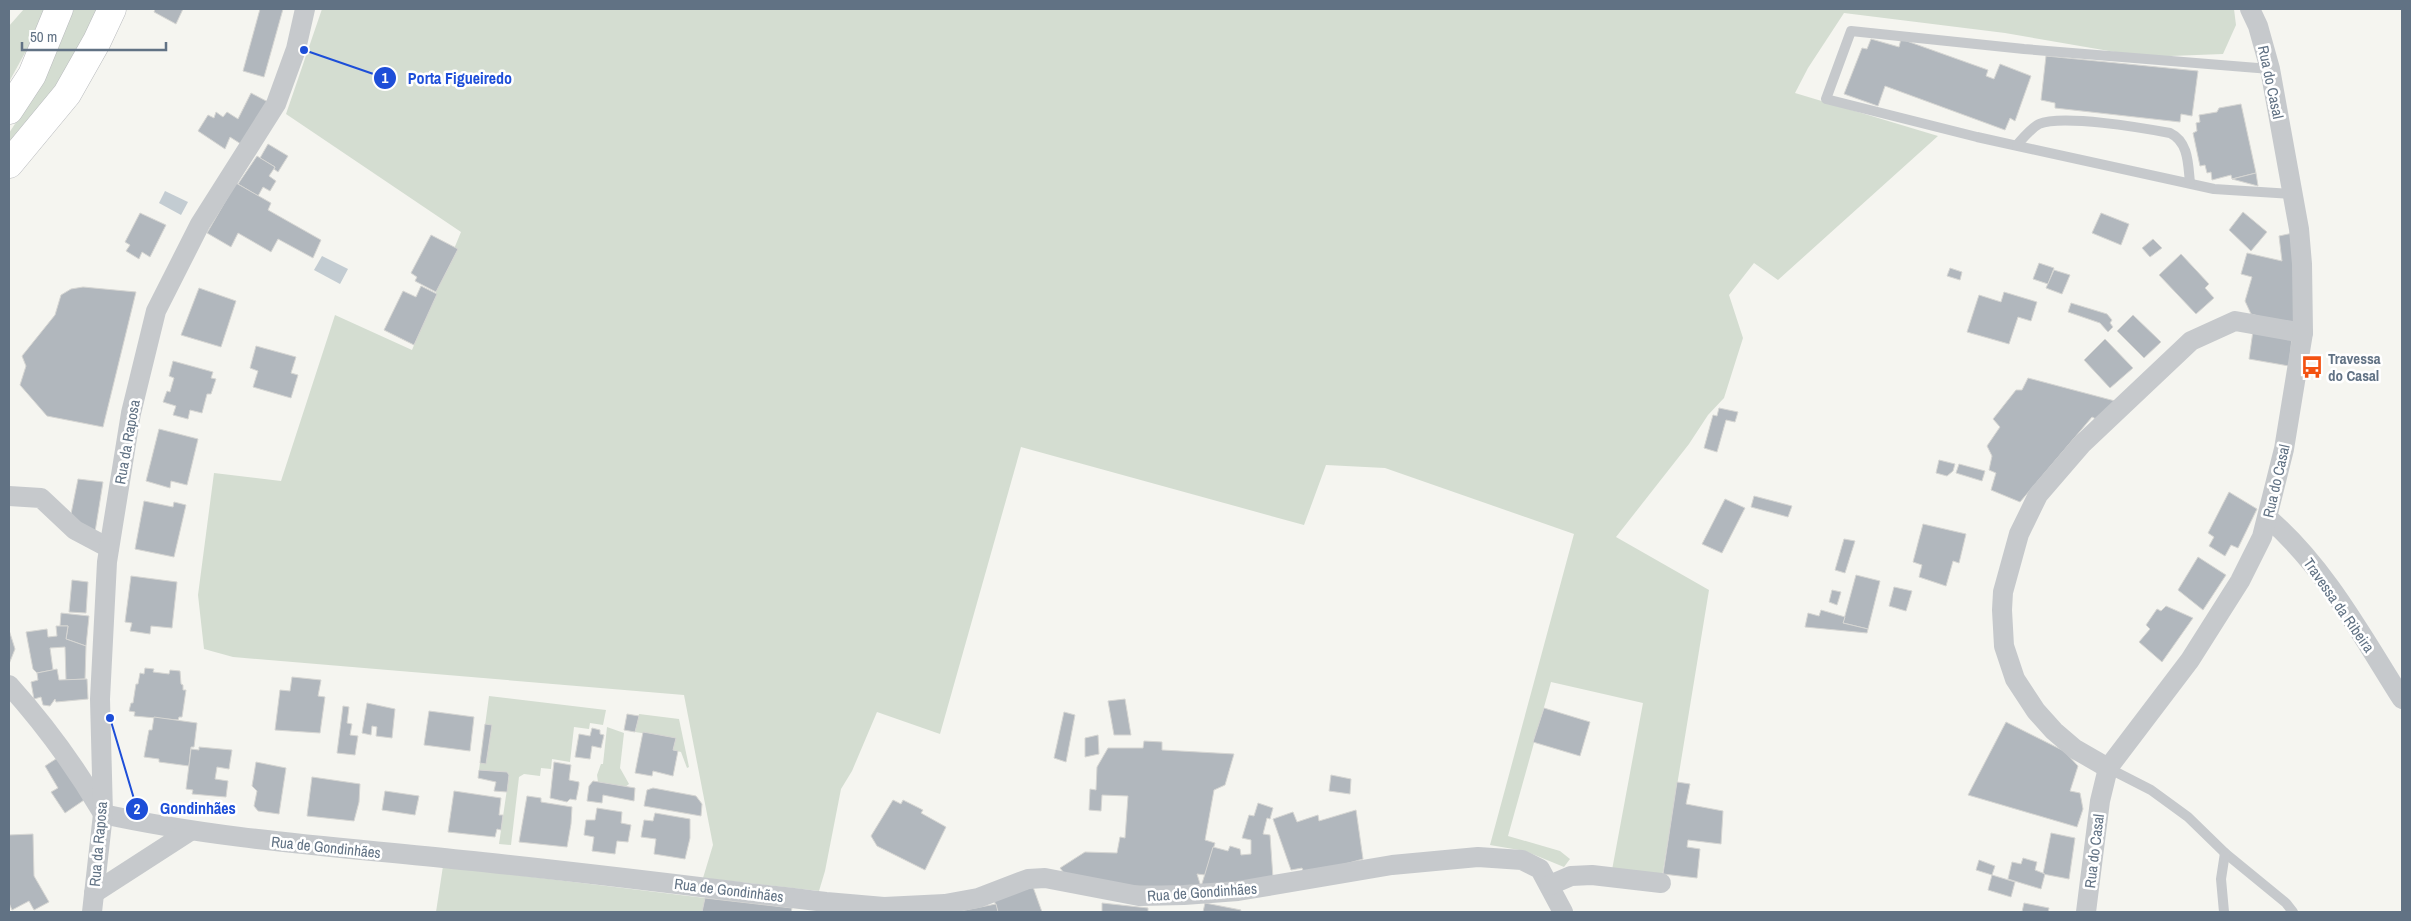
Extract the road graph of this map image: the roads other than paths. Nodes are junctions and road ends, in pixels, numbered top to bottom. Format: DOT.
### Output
graph roads {
  1 [pos="59,9"];
  2 [pos="112,9"];
  3 [pos="305,9"];
  4 [pos="2250,9"];
  5 [pos="2270,69"];
  6 [pos="9,110"];
  7 [pos="2017,145"];
  8 [pos="9,164"];
  9 [pos="2190,184"];
  10 [pos="2291,194"];
  11 [pos="2302,333"];
  12 [pos="9,496"];
  13 [pos="2268,518"];
  14 [pos="108,548"];
  15 [pos="9,685"];
  16 [pos="2402,699"];
  17 [pos="2108,768"];
  18 [pos="103,814"];
  19 [pos="190,831"];
  20 [pos="2225,853"];
  21 [pos="1661,883"];
  22 [pos="1550,885"];
  23 [pos="93,903"];
  24 [pos="1563,912"];
  25 [pos="2086,912"];
  26 [pos="2224,912"];
  27 [pos="2293,912"];
  1 -- 6 [label="highway"];
  2 -- 8 [label="highway"];
  3 -- 14 [label="street, Rua da Raposa"];
  4 -- 5 [label="street, Rua do Casal"];
  5 -- 7 [label="lane"];
  5 -- 10 [label="street, Rua do Casal"];
  7 -- 9 [label="lane"];
  7 -- 9 [label="lane"];
  9 -- 10 [label="lane"];
  10 -- 11 [label="street, Rua do Casal"];
  11 -- 13 [label="street, Rua do Casal"];
  11 -- 17 [label="street"];
  12 -- 14 [label="street"];
  13 -- 16 [label="street, Travessa da Ribeira"];
  13 -- 17 [label="street, Rua do Casal"];
  14 -- 18 [label="street, Rua da Raposa"];
  15 -- 18 [label="street"];
  17 -- 20 [label="lane"];
  17 -- 25 [label="street, Rua do Casal"];
  18 -- 19 [label="street, Rua de Gondinhães"];
  18 -- 23 [label="street, Rua da Raposa"];
  19 -- 22 [label="street, Rua de Gondinhães"];
  19 -- 23 [label="street"];
  20 -- 26 [label="lane"];
  20 -- 27 [label="lane"];
  21 -- 22 [label="street"];
  22 -- 24 [label="street, Rua de Gondinhães"];
}
